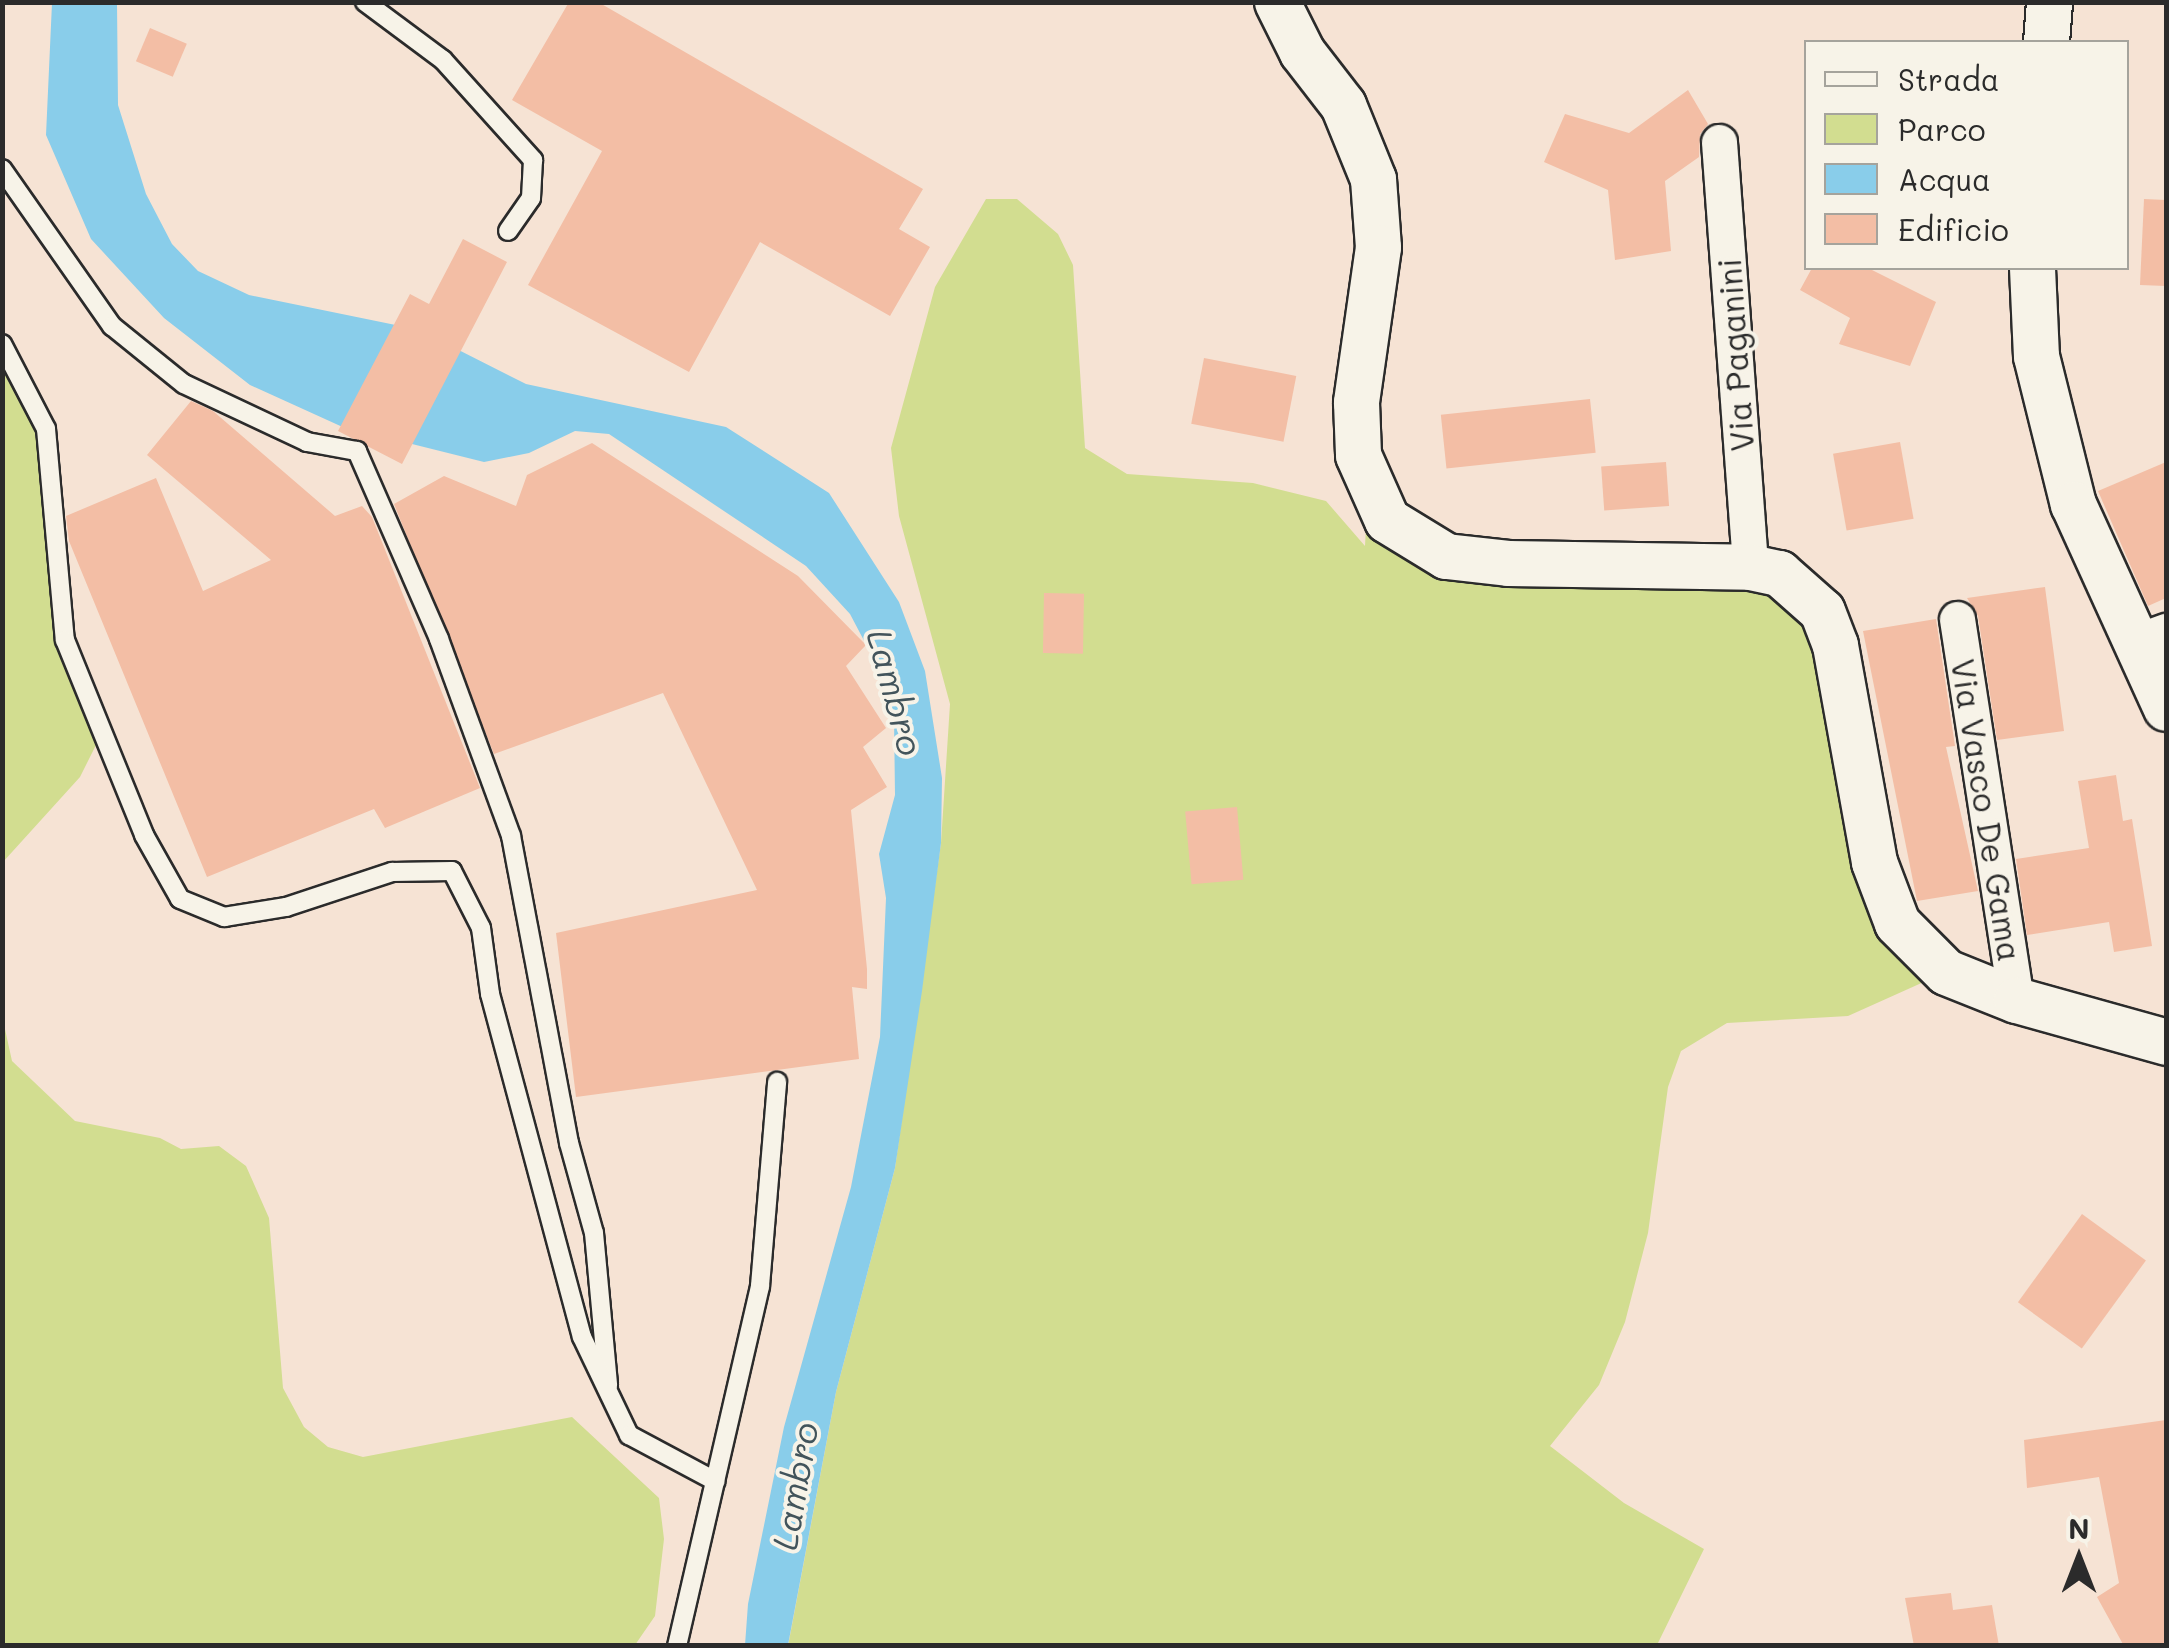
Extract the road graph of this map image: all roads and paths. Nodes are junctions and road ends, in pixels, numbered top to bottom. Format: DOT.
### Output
graph roads {
  1 [pos="365,2"];
  2 [pos="1277,2"];
  3 [pos="2049,2"];
  4 [pos="2046,40"];
  5 [pos="1719,142"];
  6 [pos="2,170"];
  7 [pos="508,231"];
  8 [pos="2032,270"];
  9 [pos="2,344"];
  10 [pos="1750,566"];
  11 [pos="1957,619"];
  12 [pos="2152,636"];
  13 [pos="2166,708"];
  14 [pos="2016,1000"];
  15 [pos="2166,1042"];
  16 [pos="777,1082"];
  17 [pos="608,1390"];
  18 [pos="715,1481"];
  19 [pos="677,1646"];
  1 -- 7 [label="lane"];
  2 -- 10 [label="street"];
  3 -- 4 [label="street"];
  5 -- 10 [label="street, Via Paganini"];
  6 -- 17 [label="lane"];
  8 -- 12 [label="street"];
  9 -- 17 [label="lane"];
  10 -- 14 [label="street"];
  11 -- 14 [label="street, Via Vasco De Gama"];
  12 -- 13 [label="street"];
  14 -- 15 [label="street"];
  16 -- 18 [label="lane"];
  17 -- 18 [label="lane"];
  18 -- 19 [label="lane"];
}
